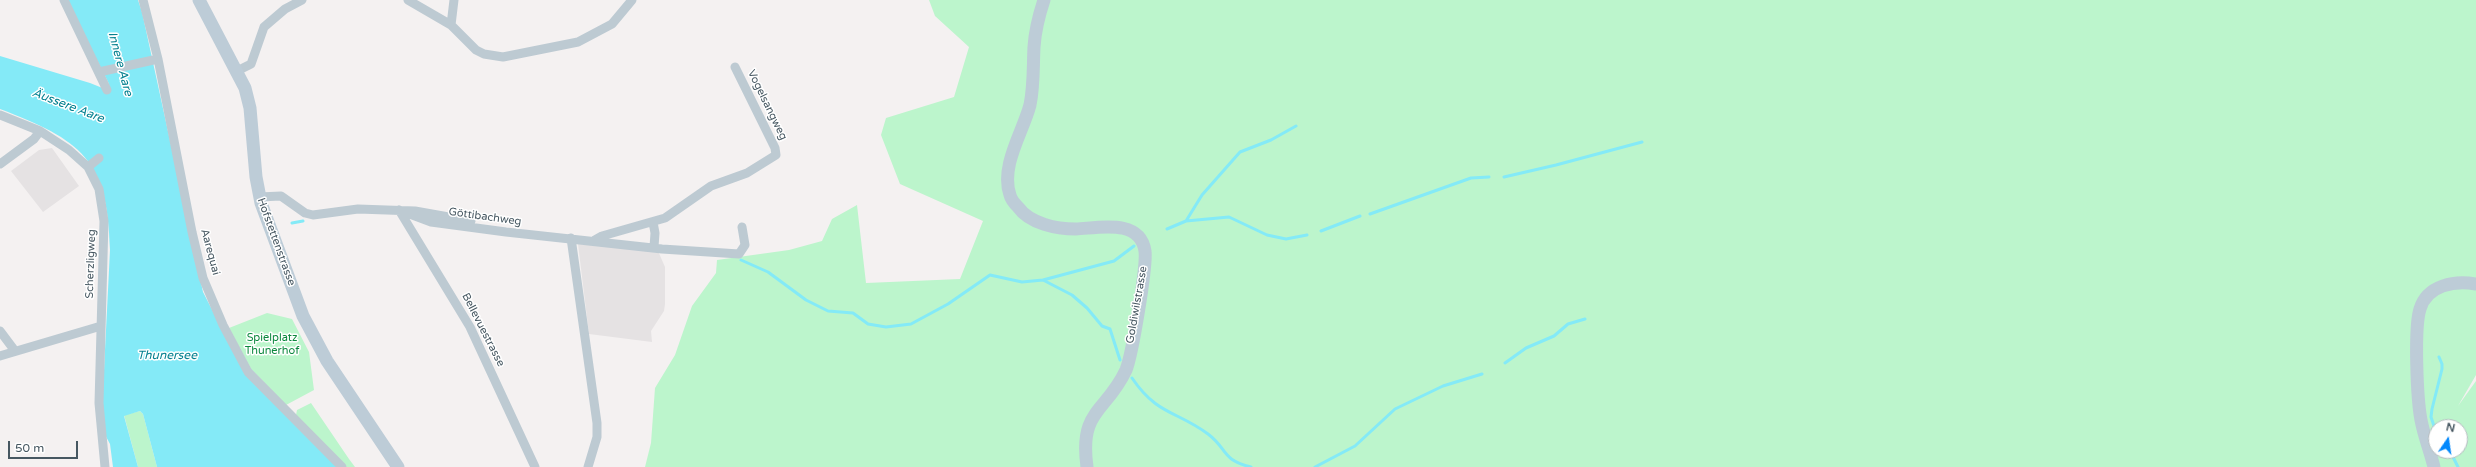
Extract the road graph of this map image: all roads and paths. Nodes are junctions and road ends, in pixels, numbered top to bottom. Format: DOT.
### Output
graph roads {
  1 [pos="64,0"];
  2 [pos="143,0"];
  3 [pos="199,0"];
  4 [pos="302,0"];
  5 [pos="408,0"];
  6 [pos="454,0"];
  7 [pos="632,0"];
  8 [pos="1044,0"];
  9 [pos="451,25"];
  10 [pos="156,60"];
  11 [pos="735,67"];
  12 [pos="101,71"];
  13 [pos="237,71"];
  14 [pos="107,90"];
  15 [pos="0,115"];
  16 [pos="40,132"];
  17 [pos="776,155"];
  18 [pos="99,158"];
  19 [pos="0,164"];
  20 [pos="88,167"];
  21 [pos="259,197"];
  22 [pos="399,210"];
  23 [pos="653,222"];
  24 [pos="742,227"];
  25 [pos="571,238"];
  26 [pos="595,240"];
  27 [pos="654,247"];
  28 [pos="2476,284"];
  29 [pos="101,326"];
  30 [pos="0,331"];
  31 [pos="15,351"];
  32 [pos="0,356"];
  33 [pos="105,467"];
  34 [pos="342,467"];
  35 [pos="398,467"];
  36 [pos="535,467"];
  37 [pos="588,467"];
  38 [pos="1087,467"];
  39 [pos="2434,467"];
  1 -- 12 [label="street"];
  2 -- 10 [label="street, Aarequai"];
  3 -- 13 [label="street, Hofstettenstrasse"];
  4 -- 13 [label="street"];
  5 -- 9 [label="street"];
  6 -- 9 [label="street"];
  7 -- 9 [label="street"];
  8 -- 38 [label="street, Goldiwilstrasse"];
  10 -- 12 [label="street"];
  10 -- 34 [label="street, Aarequai"];
  11 -- 17 [label="street, Vogelsangweg"];
  12 -- 14 [label="street"];
  13 -- 21 [label="street, Hofstettenstrasse"];
  15 -- 16 [label="street, Scherzligweg"];
  16 -- 19 [label="street"];
  16 -- 20 [label="street, Scherzligweg"];
  17 -- 23 [label="street, Göttibachweg"];
  18 -- 20 [label="street"];
  20 -- 29 [label="street, Scherzligweg"];
  21 -- 22 [label="street, Göttibachweg"];
  21 -- 35 [label="street, Hofstettenstrasse"];
  22 -- 25 [label="street, Göttibachweg"];
  22 -- 36 [label="street, Bellevuestrasse"];
  23 -- 26 [label="street, Göttibachweg"];
  23 -- 27 [label="street"];
  24 -- 27 [label="street, Göttibachweg"];
  25 -- 26 [label="street, Göttibachweg"];
  25 -- 37 [label="street"];
  26 -- 27 [label="street, Göttibachweg"];
  28 -- 39 [label="street"];
  29 -- 31 [label="street"];
  29 -- 33 [label="street, Scherzligweg"];
  30 -- 31 [label="street"];
  31 -- 32 [label="street"];
}
